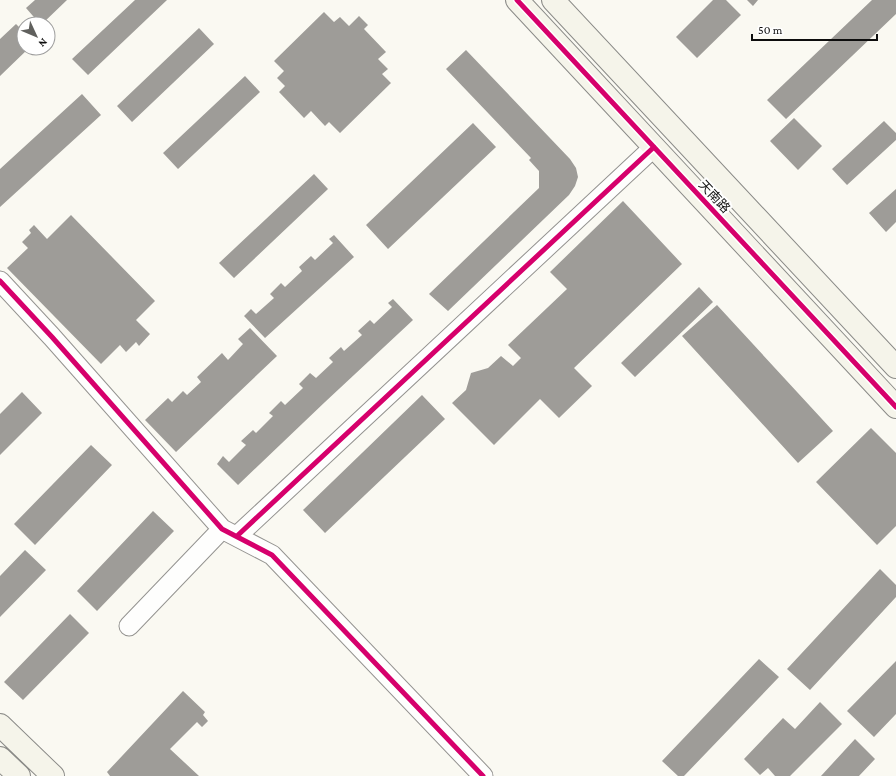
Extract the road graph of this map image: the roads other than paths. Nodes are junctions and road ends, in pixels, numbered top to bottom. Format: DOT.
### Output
graph roads {
  1 [pos="517,0"];
  2 [pos="552,0"];
  3 [pos="654,146"];
  4 [pos="0,281"];
  5 [pos="896,367"];
  6 [pos="896,407"];
  7 [pos="230,532"];
  8 [pos="128,626"];
  9 [pos="0,725"];
  10 [pos="0,758"];
  11 [pos="19,776"];
  12 [pos="53,776"];
  13 [pos="483,776"];
  1 -- 3 [label="street, 天南路"];
  2 -- 5 [label="street, 天南路"];
  3 -- 6 [label="street, 天南路"];
  3 -- 7 [label="street"];
  4 -- 7 [label="street"];
  7 -- 8 [label="street"];
  7 -- 13 [label="street"];
  9 -- 12 [label="street"];
  10 -- 11 [label="street"];
}
